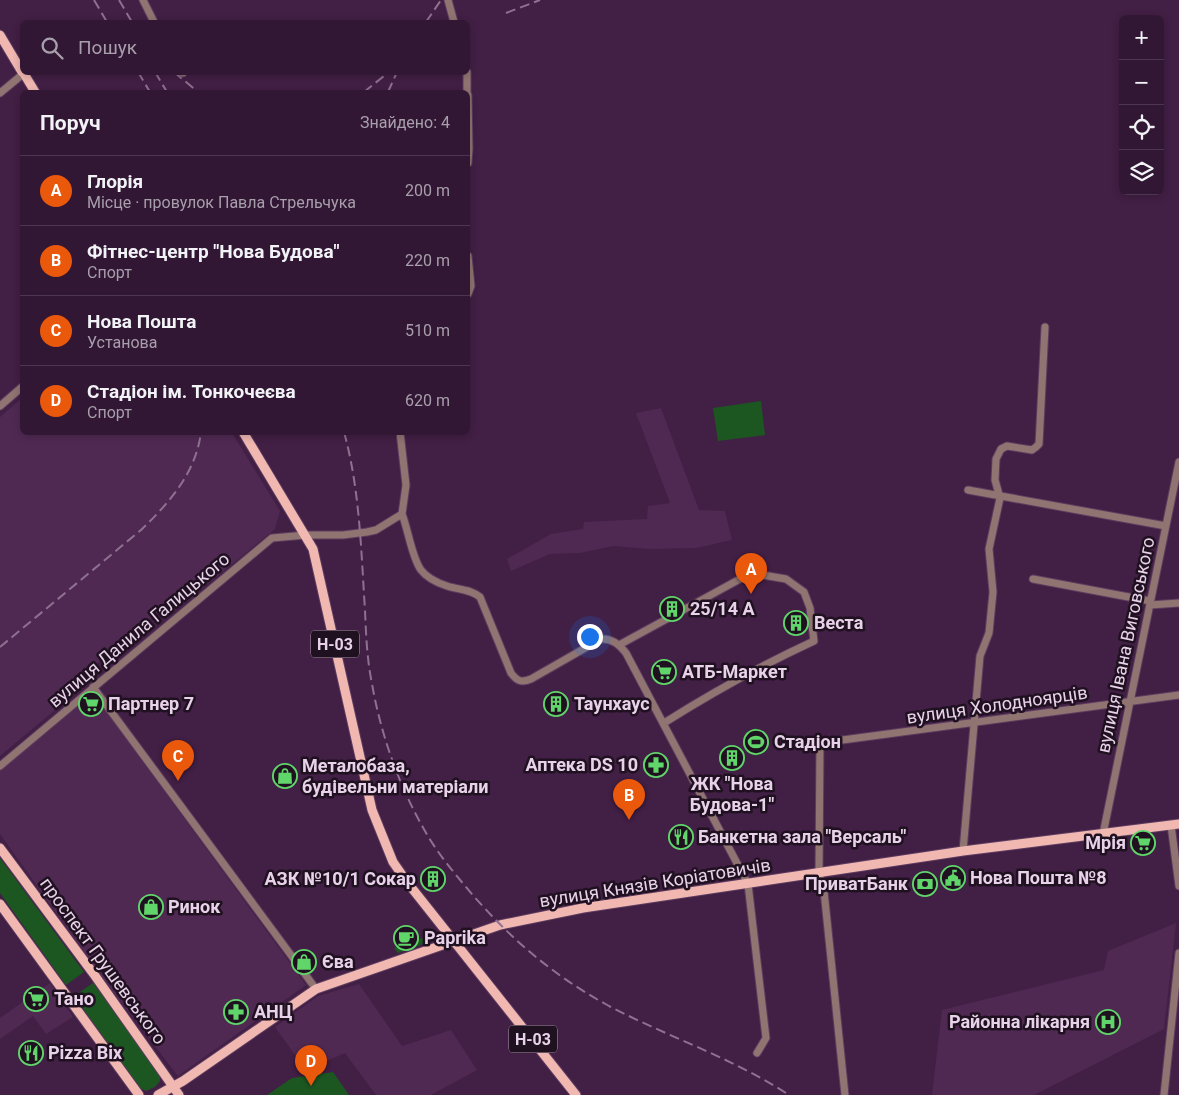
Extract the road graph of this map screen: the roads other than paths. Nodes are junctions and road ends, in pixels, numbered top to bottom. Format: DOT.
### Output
graph roads {
  1 [pos="143,0"];
  2 [pos="448,0"];
  3 [pos="153,20"];
  4 [pos="453,20"];
  5 [pos="0,35"];
  6 [pos="20,68"];
  7 [pos="21,75"];
  8 [pos="24,75"];
  9 [pos="467,75"];
  10 [pos="34,90"];
  11 [pos="467,90"];
  12 [pos="0,93"];
  13 [pos="470,276"];
  14 [pos="470,289"];
  15 [pos="1045,327"];
  16 [pos="20,389"];
  17 [pos="0,406"];
  18 [pos="245,435"];
  19 [pos="400,435"];
  20 [pos="1179,462"];
  21 [pos="1177,480"];
  22 [pos="968,490"];
  23 [pos="1000,496"];
  24 [pos="402,514"];
  25 [pos="1166,526"];
  26 [pos="306,535"];
  27 [pos="1033,579"];
  28 [pos="1150,603"];
  29 [pos="1179,603"];
  30 [pos="619,645"];
  31 [pos="94,687"];
  32 [pos="1179,695"];
  33 [pos="1130,702"];
  34 [pos="664,723"];
  35 [pos="976,723"];
  36 [pos="0,766"];
  37 [pos="1175,825"];
  38 [pos="1103,834"];
  39 [pos="0,848"];
  40 [pos="963,851"];
  41 [pos="819,873"];
  42 [pos="748,884"];
  43 [pos="1179,886"];
  44 [pos="0,904"];
  45 [pos="453,941"];
  46 [pos="1179,954"];
  47 [pos="316,989"];
  48 [pos="757,1053"];
  49 [pos="176,1091"];
  50 [pos="138,1095"];
  51 [pos="158,1095"];
  52 [pos="167,1095"];
  53 [pos="576,1095"];
  54 [pos="845,1095"];
  55 [pos="1164,1095"];
  1 -- 3 [label="street"];
  2 -- 4 [label="street"];
  5 -- 6 [label="main road"];
  7 -- 12 [label="street"];
  8 -- 10 [label="main road"];
  9 -- 11 [label="street"];
  13 -- 14 [label="street"];
  15 -- 23 [label="street"];
  16 -- 17 [label="street"];
  18 -- 26 [label="main road, Н-03"];
  19 -- 24 [label="street"];
  20 -- 21 [label="street, вулиця Івана Виговського"];
  21 -- 25 [label="street, вулиця Івана Виговського"];
  22 -- 23 [label="street"];
  23 -- 25 [label="street"];
  23 -- 35 [label="street"];
  24 -- 26 [label="street, вулиця Данила Галицького"];
  24 -- 30 [label="street"];
  25 -- 28 [label="street, вулиця Івана Виговського"];
  26 -- 31 [label="street, вулиця Данила Галицького"];
  26 -- 45 [label="main road, Н-03"];
  27 -- 28 [label="street"];
  28 -- 29 [label="street"];
  28 -- 33 [label="street, вулиця Івана Виговського"];
  30 -- 34 [label="street"];
  30 -- 34 [label="street"];
  31 -- 36 [label="street, вулиця Данила Галицького"];
  31 -- 47 [label="street"];
  32 -- 33 [label="street, вулиця Холодноярців"];
  33 -- 35 [label="street, вулиця Холодноярців"];
  33 -- 38 [label="street, вулиця Івана Виговського"];
  34 -- 42 [label="street"];
  35 -- 40 [label="street"];
  35 -- 41 [label="street, вулиця Холодноярців"];
  37 -- 38 [label="main road, вулиця Князів Коріатовичів"];
  37 -- 43 [label="street"];
  38 -- 40 [label="main road, вулиця Князів Коріатовичів"];
  39 -- 49 [label="main road, проспект Грушевського"];
  40 -- 41 [label="main road, вулиця Князів Коріатовичів"];
  41 -- 42 [label="main road, вулиця Князів Коріатовичів"];
  41 -- 54 [label="street"];
  42 -- 45 [label="main road, вулиця Князів Коріатовичів"];
  42 -- 48 [label="street"];
  44 -- 50 [label="main road"];
  45 -- 47 [label="main road, вулиця Князів Коріатовичів"];
  45 -- 53 [label="main road, Н-03"];
  46 -- 55 [label="street"];
  47 -- 49 [label="main road, вулиця Князів Коріатовичів"];
  49 -- 51 [label="main road, вулиця Князів Коріатовичів"];
  49 -- 52 [label="main road, вулиця Князів Коріатовичів"];
}
